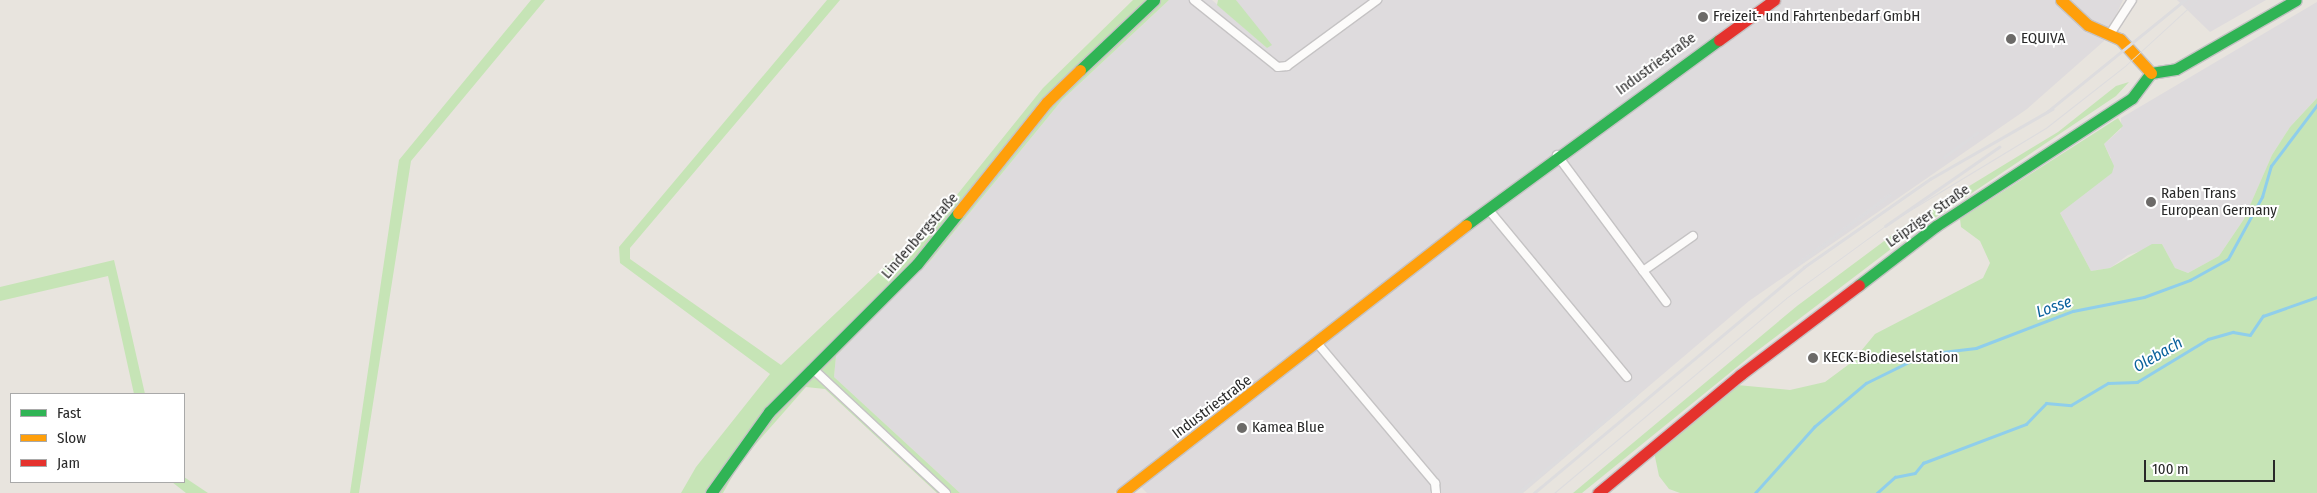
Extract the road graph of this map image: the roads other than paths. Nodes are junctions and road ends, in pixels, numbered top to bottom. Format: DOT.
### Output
graph roads {
  1 [pos="1154,0"];
  2 [pos="1194,0"];
  3 [pos="1377,0"];
  4 [pos="1774,0"];
  5 [pos="2060,0"];
  6 [pos="2132,0"];
  7 [pos="2296,0"];
  8 [pos="2110,34"];
  9 [pos="2151,73"];
  10 [pos="1557,155"];
  11 [pos="1488,209"];
  12 [pos="1693,236"];
  13 [pos="1643,271"];
  14 [pos="1666,302"];
  15 [pos="1318,344"];
  16 [pos="812,368"];
  17 [pos="1627,377"];
  18 [pos="711,493"];
  19 [pos="946,493"];
  20 [pos="1122,493"];
  21 [pos="1436,493"];
  22 [pos="1598,493"];
  1 -- 16 [label="street, Lindenbergstraße"];
  2 -- 3 [label="street"];
  4 -- 10 [label="street, Industriestraße"];
  5 -- 8 [label="street"];
  6 -- 8 [label="street"];
  7 -- 9 [label="street"];
  8 -- 9 [label="street"];
  9 -- 22 [label="street, Leipziger Straße"];
  10 -- 11 [label="street, Industriestraße"];
  10 -- 13 [label="street"];
  11 -- 15 [label="street, Industriestraße"];
  11 -- 17 [label="street"];
  12 -- 13 [label="street"];
  13 -- 14 [label="street"];
  15 -- 20 [label="street, Industriestraße"];
  15 -- 21 [label="street"];
  16 -- 18 [label="street, Lindenbergstraße"];
  16 -- 19 [label="street"];
}
